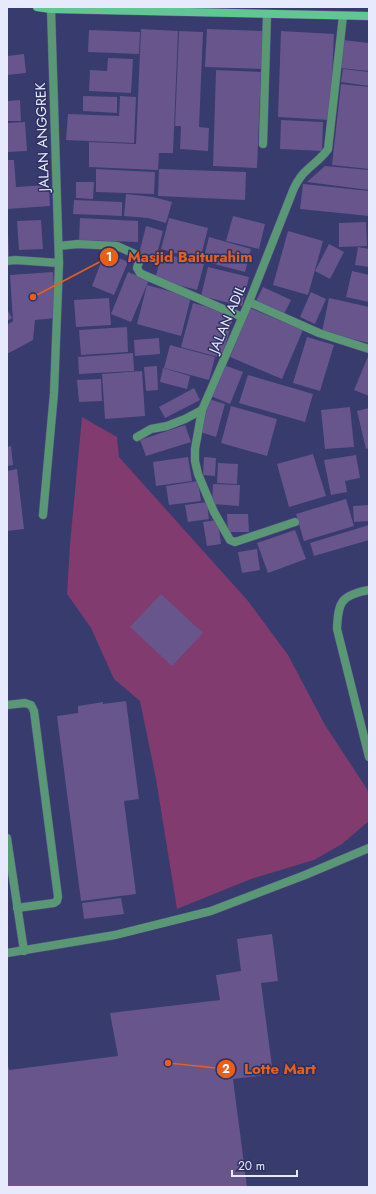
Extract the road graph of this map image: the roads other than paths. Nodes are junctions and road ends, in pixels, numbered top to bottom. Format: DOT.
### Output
graph roads {
  1 [pos="37,7"];
  2 [pos="51,9"];
  3 [pos="267,15"];
  4 [pos="343,16"];
  5 [pos="369,16"];
  6 [pos="263,144"];
  7 [pos="59,246"];
  8 [pos="7,261"];
  9 [pos="59,263"];
  10 [pos="249,302"];
  11 [pos="242,317"];
  12 [pos="369,350"];
  13 [pos="202,410"];
  14 [pos="137,437"];
  15 [pos="43,515"];
  16 [pos="295,522"];
  17 [pos="369,590"];
  18 [pos="7,704"];
  19 [pos="369,757"];
  20 [pos="7,838"];
  21 [pos="369,848"];
  22 [pos="17,908"];
  23 [pos="24,951"];
  24 [pos="7,953"];
  1 -- 2 [label="street"];
  2 -- 3 [label="street"];
  2 -- 7 [label="street, JALAN ANGGREK"];
  3 -- 4 [label="street"];
  3 -- 6 [label="street"];
  4 -- 5 [label="street"];
  4 -- 10 [label="street, JALAN ADIL"];
  7 -- 9 [label="street, JALAN ANGGREK"];
  7 -- 11 [label="street"];
  8 -- 9 [label="street"];
  9 -- 15 [label="street, JALAN ANGGREK"];
  10 -- 11 [label="street, JALAN ADIL"];
  10 -- 12 [label="street"];
  11 -- 13 [label="street, JALAN ADIL"];
  13 -- 14 [label="street"];
  13 -- 16 [label="street, JALAN ADIL"];
  17 -- 19 [label="street"];
  18 -- 22 [label="street"];
  20 -- 22 [label="street"];
  21 -- 23 [label="street"];
  22 -- 23 [label="street"];
  23 -- 24 [label="street"];
}
